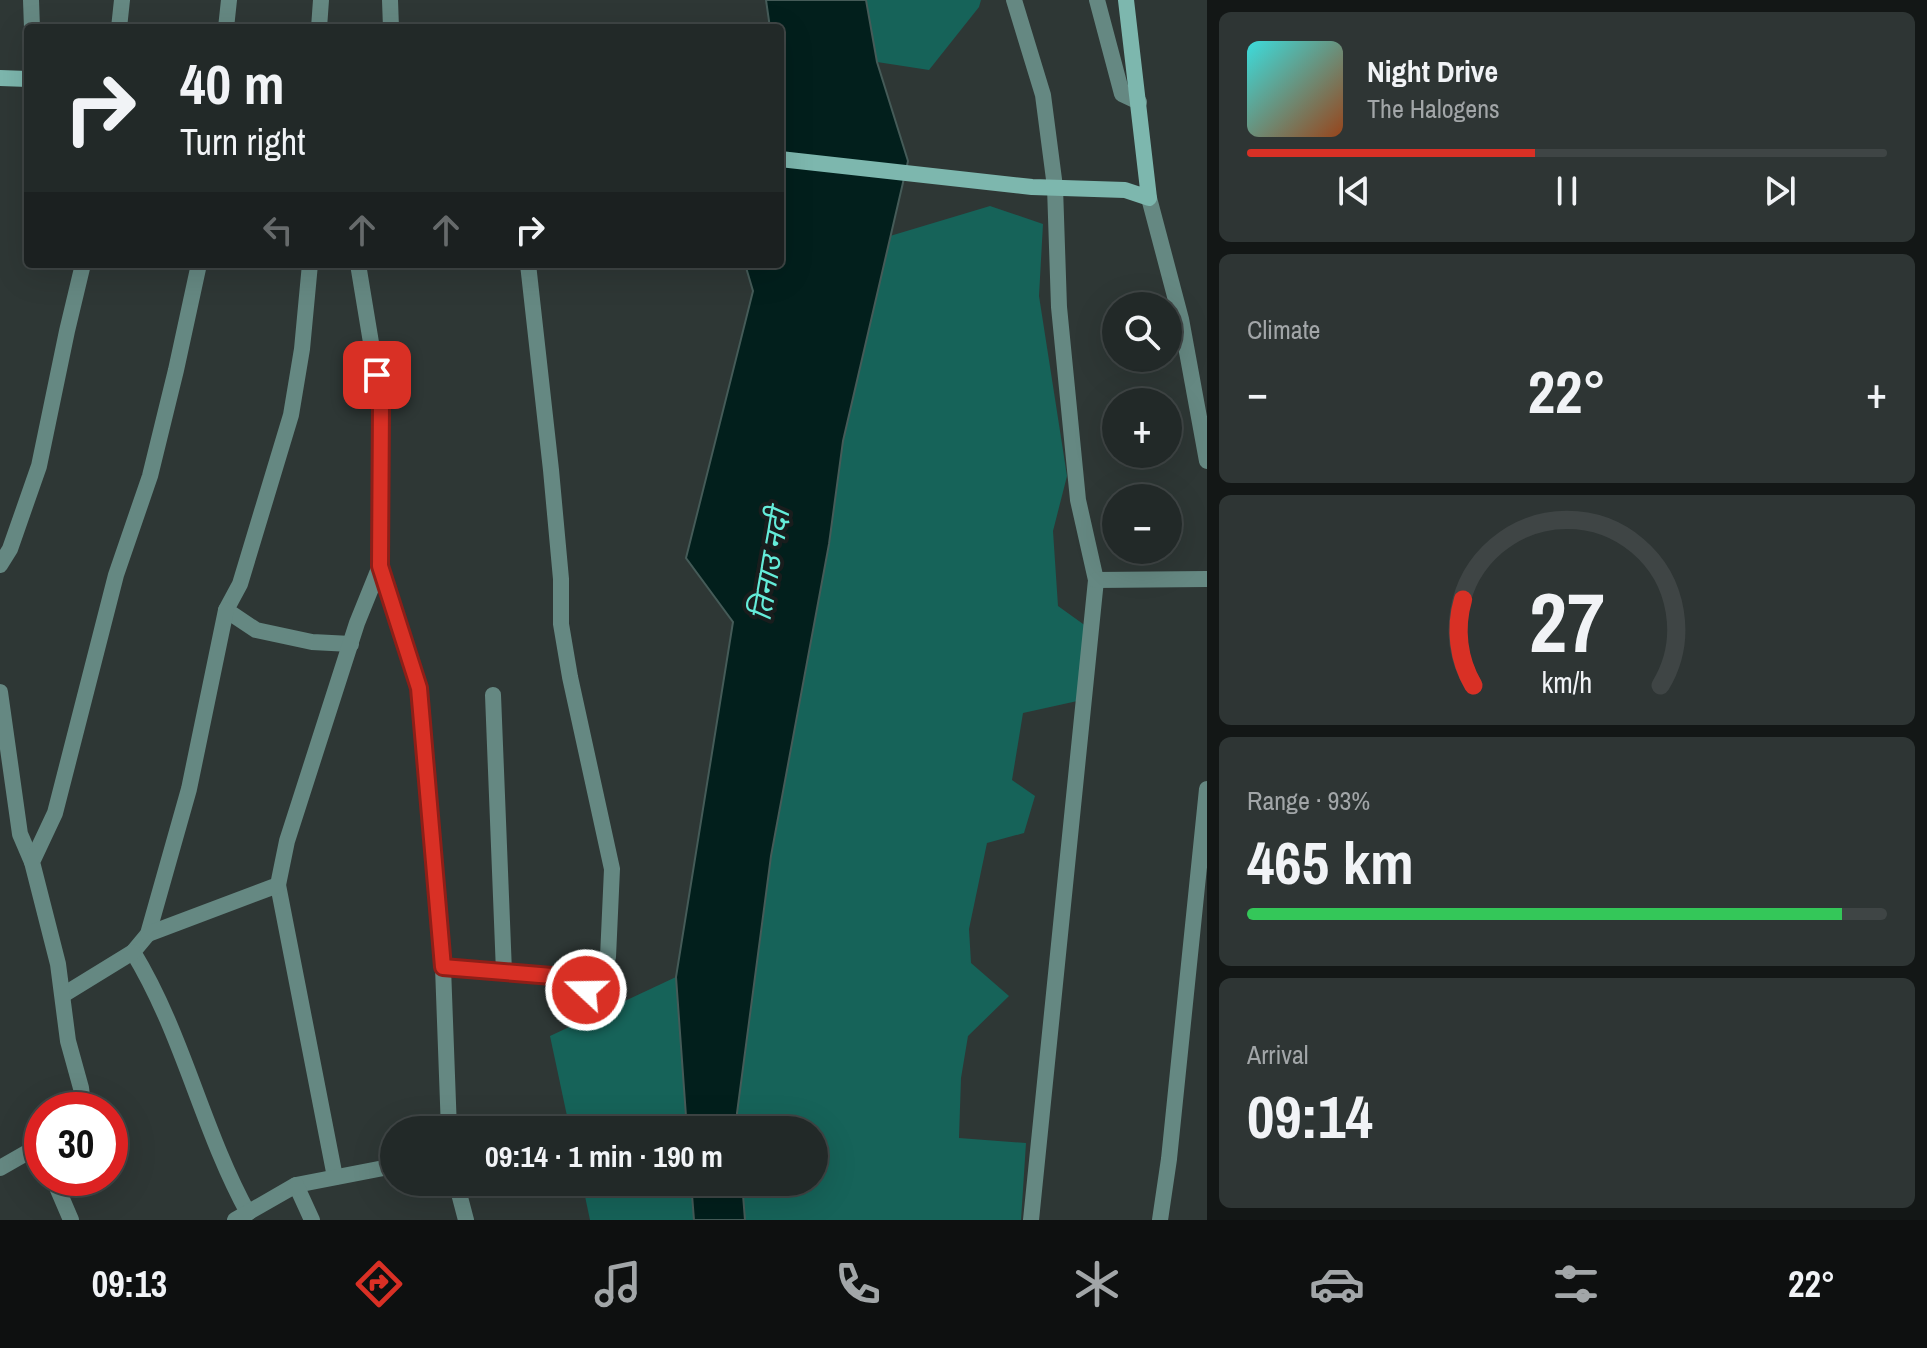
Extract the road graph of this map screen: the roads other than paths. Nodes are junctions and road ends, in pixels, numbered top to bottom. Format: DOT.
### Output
graph roads {
  1 [pos="31,0"];
  2 [pos="122,0"];
  3 [pos="229,0"];
  4 [pos="321,0"];
  5 [pos="390,0"];
  6 [pos="1014,0"];
  7 [pos="1097,0"];
  8 [pos="1126,0"];
  9 [pos="32,24"];
  10 [pos="119,24"];
  11 [pos="226,24"];
  12 [pos="319,24"];
  13 [pos="391,24"];
  14 [pos="0,78"];
  15 [pos="24,79"];
  16 [pos="1139,102"];
  17 [pos="784,159"];
  18 [pos="1055,187"];
  19 [pos="1149,198"];
  20 [pos="82,268"];
  21 [pos="198,268"];
  22 [pos="310,268"];
  23 [pos="359,268"];
  24 [pos="528,268"];
  25 [pos="1207,461"];
  26 [pos="0,565"];
  27 [pos="380,566"];
  28 [pos="1207,579"];
  29 [pos="1096,580"];
  30 [pos="226,610"];
  31 [pos="351,644"];
  32 [pos="0,692"];
  33 [pos="493,695"];
  34 [pos="1207,789"];
  35 [pos="32,862"];
  36 [pos="278,885"];
  37 [pos="148,934"];
  38 [pos="133,952"];
  39 [pos="443,967"];
  40 [pos="504,972"];
  41 [pos="63,995"];
  42 [pos="82,1092"];
  43 [pos="448,1116"];
  44 [pos="24,1156"];
  45 [pos="0,1168"];
  46 [pos="380,1169"];
  47 [pos="335,1177"];
  48 [pos="296,1185"];
  49 [pos="61,1196"];
  50 [pos="460,1196"];
  51 [pos="241,1216"];
  52 [pos="71,1220"];
  53 [pos="312,1220"];
  54 [pos="466,1220"];
  55 [pos="1031,1220"];
  56 [pos="1160,1220"];
  1 -- 9 [label="street"];
  2 -- 10 [label="street"];
  3 -- 11 [label="street"];
  4 -- 12 [label="street"];
  5 -- 13 [label="street"];
  6 -- 18 [label="street"];
  7 -- 16 [label="street"];
  8 -- 16 [label="street"];
  14 -- 15 [label="street"];
  16 -- 19 [label="street"];
  17 -- 18 [label="street"];
  18 -- 19 [label="street"];
  18 -- 29 [label="street"];
  19 -- 25 [label="street"];
  20 -- 26 [label="street"];
  21 -- 35 [label="street"];
  22 -- 30 [label="street"];
  23 -- 27 [label="street"];
  24 -- 40 [label="street"];
  27 -- 31 [label="street"];
  27 -- 39 [label="street"];
  28 -- 29 [label="street"];
  29 -- 55 [label="street"];
  30 -- 31 [label="street"];
  30 -- 37 [label="street"];
  31 -- 36 [label="street"];
  32 -- 35 [label="street"];
  33 -- 40 [label="street"];
  34 -- 56 [label="street"];
  35 -- 41 [label="street"];
  36 -- 37 [label="street"];
  36 -- 47 [label="street"];
  37 -- 38 [label="street"];
  38 -- 41 [label="street"];
  38 -- 51 [label="street"];
  39 -- 40 [label="street"];
  39 -- 43 [label="street"];
  41 -- 42 [label="street"];
  44 -- 45 [label="street"];
  46 -- 47 [label="street"];
  47 -- 48 [label="street"];
  48 -- 51 [label="street"];
  48 -- 53 [label="street"];
  49 -- 52 [label="street"];
  50 -- 54 [label="street"];
}
